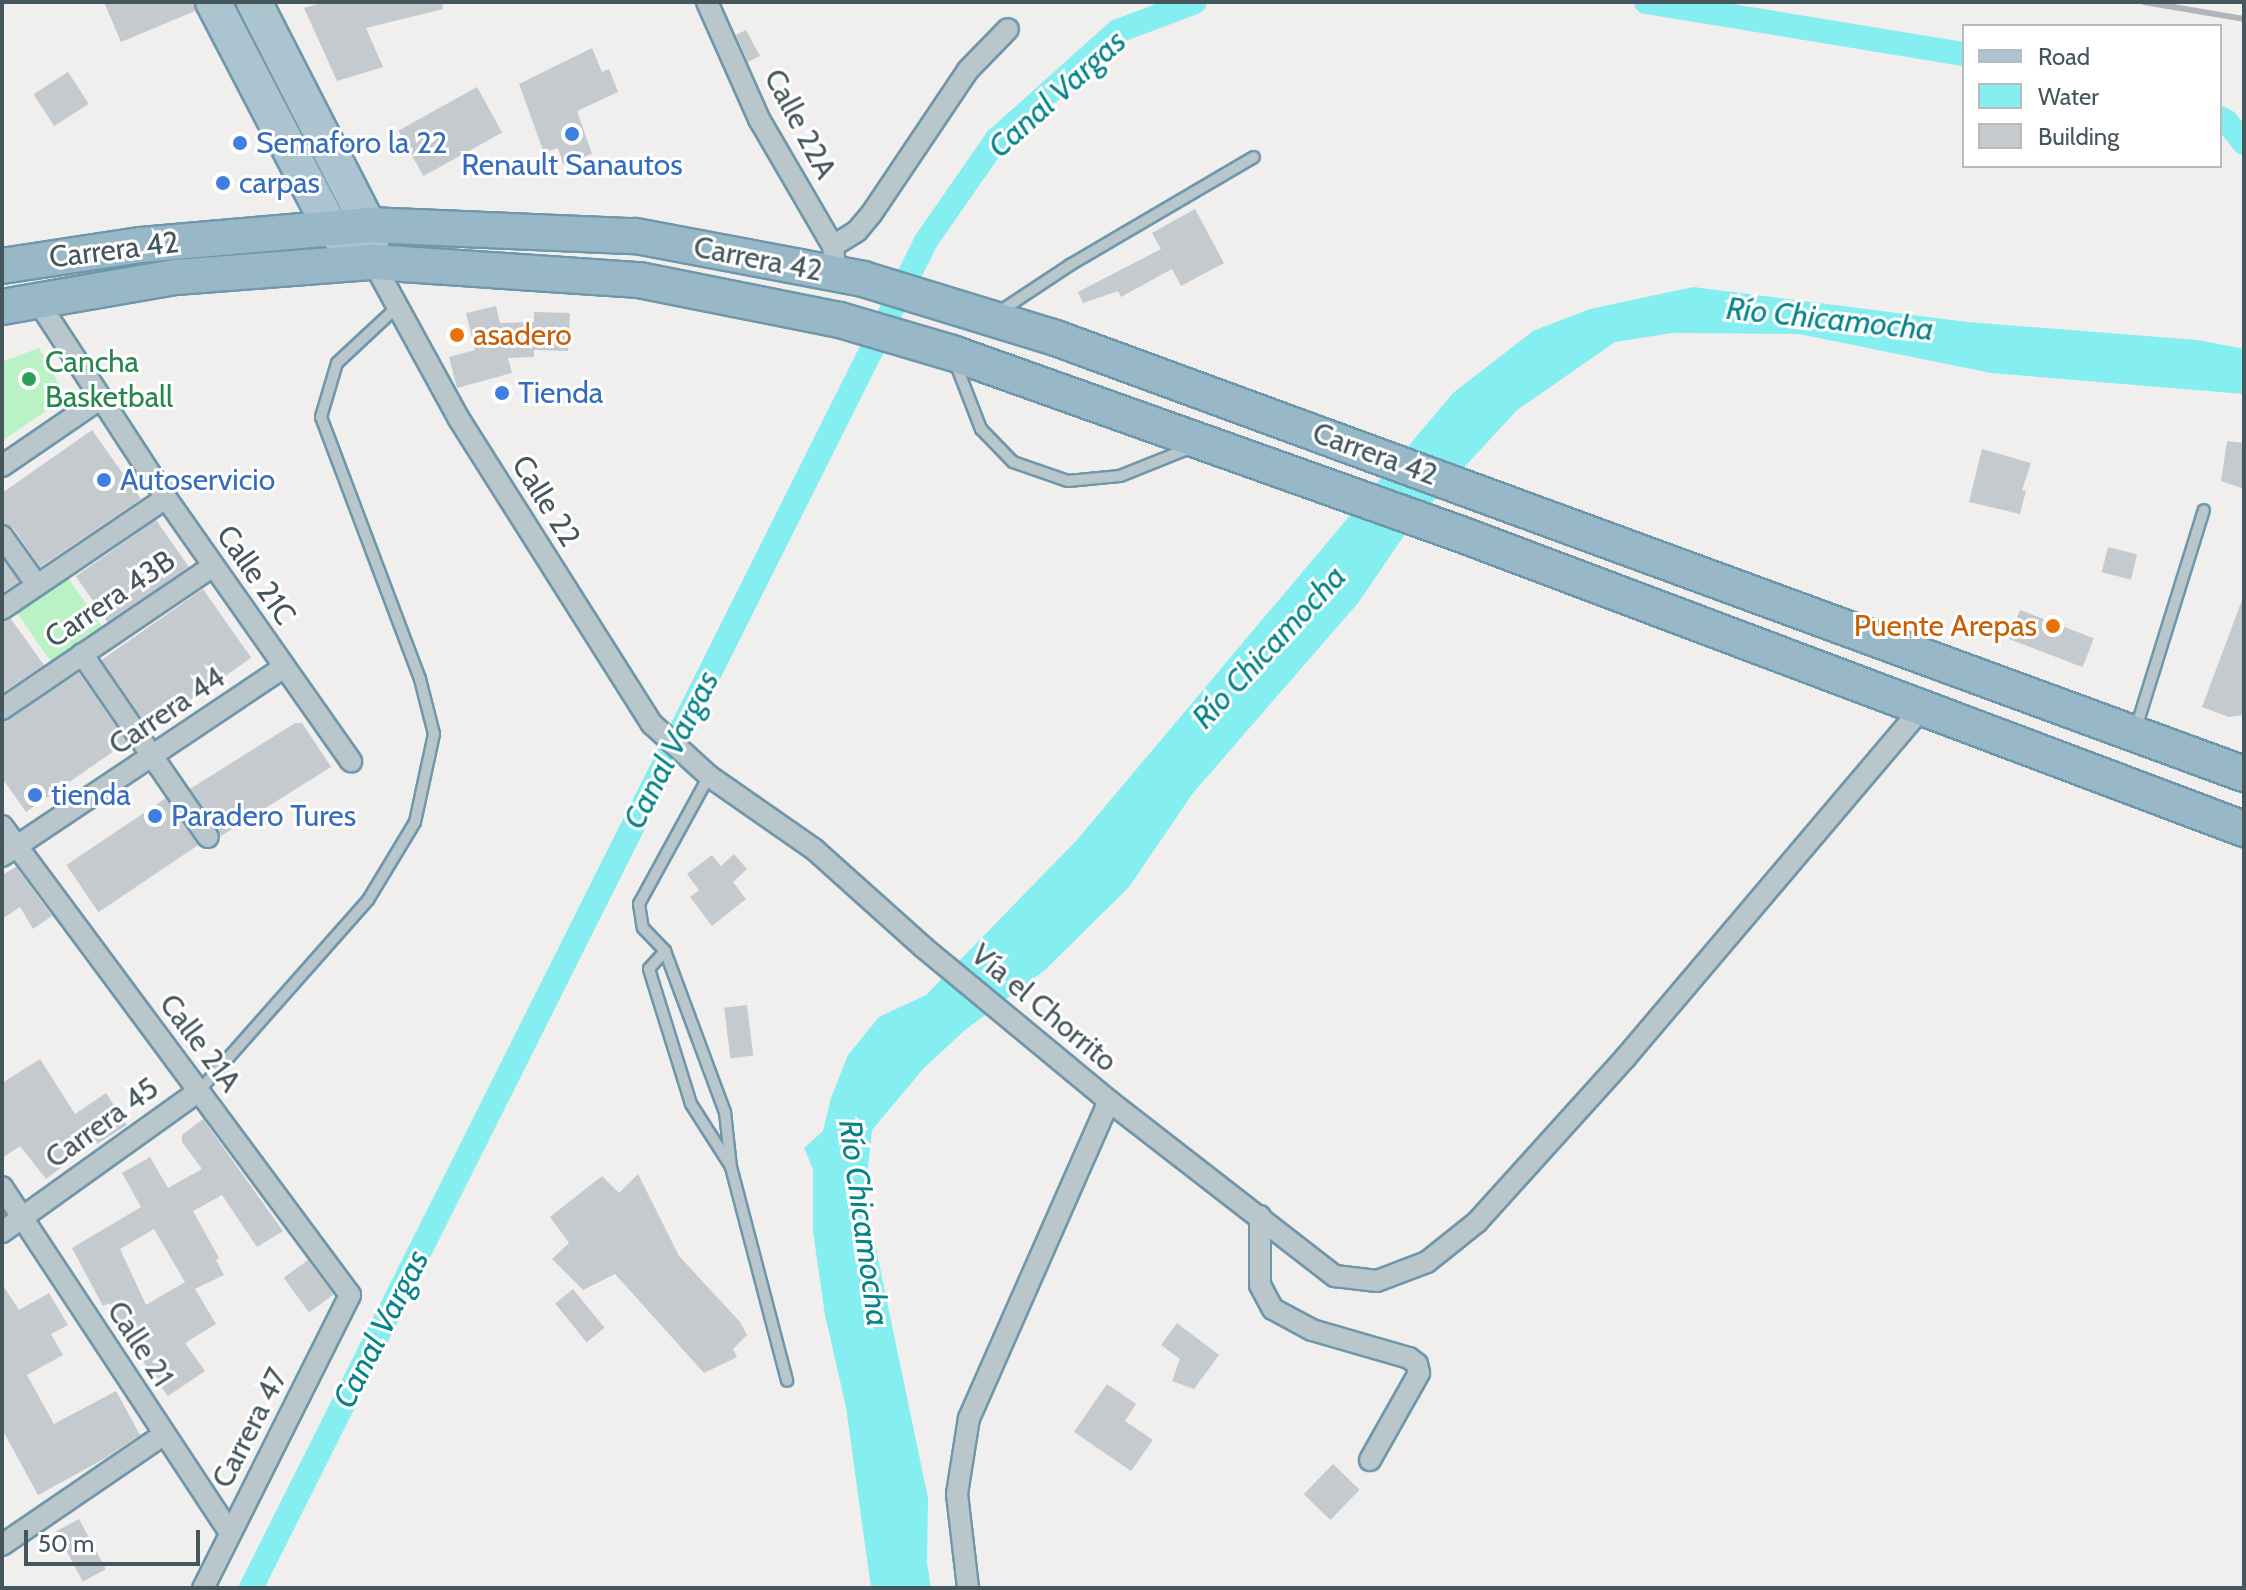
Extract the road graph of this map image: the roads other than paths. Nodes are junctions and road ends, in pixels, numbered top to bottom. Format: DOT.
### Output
graph roads {
  1 [pos="213,2"];
  2 [pos="254,2"];
  3 [pos="707,2"];
  4 [pos="1008,29"];
  5 [pos="1254,157"];
  6 [pos="368,225"];
  7 [pos="331,229"];
  8 [pos="373,262"];
  9 [pos="2,266"];
  10 [pos="844,266"];
  11 [pos="37,300"];
  12 [pos="2,307"];
  13 [pos="397,307"];
  14 [pos="991,317"];
  15 [pos="952,353"];
  16 [pos="100,399"];
  17 [pos="1203,443"];
  18 [pos="2,466"];
  19 [pos="166,498"];
  20 [pos="2204,510"];
  21 [pos="2,536"];
  22 [pos="213,566"];
  23 [pos="37,585"];
  24 [pos="2,609"];
  25 [pos="82,654"];
  26 [pos="284,667"];
  27 [pos="1924,706"];
  28 [pos="2,709"];
  29 [pos="2134,734"];
  30 [pos="154,757"];
  31 [pos="688,757"];
  32 [pos="351,761"];
  33 [pos="2244,774"];
  34 [pos="709,776"];
  35 [pos="2,826"];
  36 [pos="2244,829"];
  37 [pos="208,837"];
  38 [pos="9,851"];
  39 [pos="665,951"];
  40 [pos="199,1091"];
  41 [pos="1109,1101"];
  42 [pos="731,1167"];
  43 [pos="2,1187"];
  44 [pos="1260,1216"];
  45 [pos="23,1218"];
  46 [pos="2,1232"];
  47 [pos="350,1295"];
  48 [pos="787,1381"];
  49 [pos="163,1435"];
  50 [pos="1370,1460"];
  51 [pos="230,1533"];
  52 [pos="2,1545"];
  53 [pos="203,1588"];
  54 [pos="968,1588"];
  1 -- 7 [label="main road"];
  2 -- 6 [label="main road"];
  3 -- 10 [label="street, Calle 22A"];
  4 -- 10 [label="street"];
  5 -- 14 [label="lane"];
  6 -- 7 [label="highway, Carrera 42"];
  6 -- 8 [label="main road"];
  6 -- 10 [label="highway, Carrera 42"];
  7 -- 8 [label="main road"];
  7 -- 9 [label="highway, Carrera 42"];
  8 -- 11 [label="highway, Carrera 42"];
  8 -- 13 [label="street, Calle 22"];
  8 -- 15 [label="highway, Carrera 42"];
  10 -- 14 [label="highway, Carrera 42"];
  11 -- 12 [label="highway, Carrera 42"];
  11 -- 16 [label="street, Calle 21C"];
  13 -- 31 [label="street, Calle 22"];
  13 -- 40 [label="lane"];
  14 -- 29 [label="highway, Carrera 42"];
  15 -- 17 [label="highway, Carrera 42"];
  15 -- 17 [label="lane"];
  16 -- 18 [label="street"];
  16 -- 19 [label="street, Calle 21C"];
  17 -- 27 [label="highway, Carrera 42"];
  19 -- 22 [label="street, Calle 21C"];
  19 -- 23 [label="street"];
  20 -- 29 [label="lane"];
  21 -- 23 [label="street"];
  22 -- 25 [label="street, Carrera 43B"];
  22 -- 26 [label="street, Calle 21C"];
  23 -- 24 [label="street"];
  25 -- 28 [label="street, Carrera 43B"];
  25 -- 30 [label="street"];
  26 -- 30 [label="street, Carrera 44"];
  26 -- 32 [label="street, Calle 21C"];
  27 -- 36 [label="highway, Carrera 42"];
  27 -- 44 [label="street"];
  29 -- 33 [label="highway, Carrera 42"];
  30 -- 37 [label="street"];
  30 -- 38 [label="street, Carrera 44"];
  31 -- 34 [label="street, Vía el Chorrito"];
  34 -- 39 [label="lane"];
  34 -- 41 [label="street, Vía el Chorrito"];
  35 -- 38 [label="street, Calle 21A"];
  38 -- 40 [label="street, Calle 21A"];
  39 -- 42 [label="lane"];
  39 -- 42 [label="lane"];
  40 -- 45 [label="street, Carrera 45"];
  40 -- 47 [label="street, Calle 21A"];
  41 -- 44 [label="street"];
  41 -- 54 [label="street, Vía el Chorrito"];
  42 -- 48 [label="lane"];
  43 -- 45 [label="street, Calle 21"];
  44 -- 50 [label="street"];
  45 -- 46 [label="street, Carrera 45"];
  45 -- 49 [label="street, Calle 21"];
  47 -- 51 [label="street, Carrera 47"];
  49 -- 51 [label="street, Calle 21"];
  49 -- 52 [label="street"];
  51 -- 53 [label="street, Carrera 47"];
}
